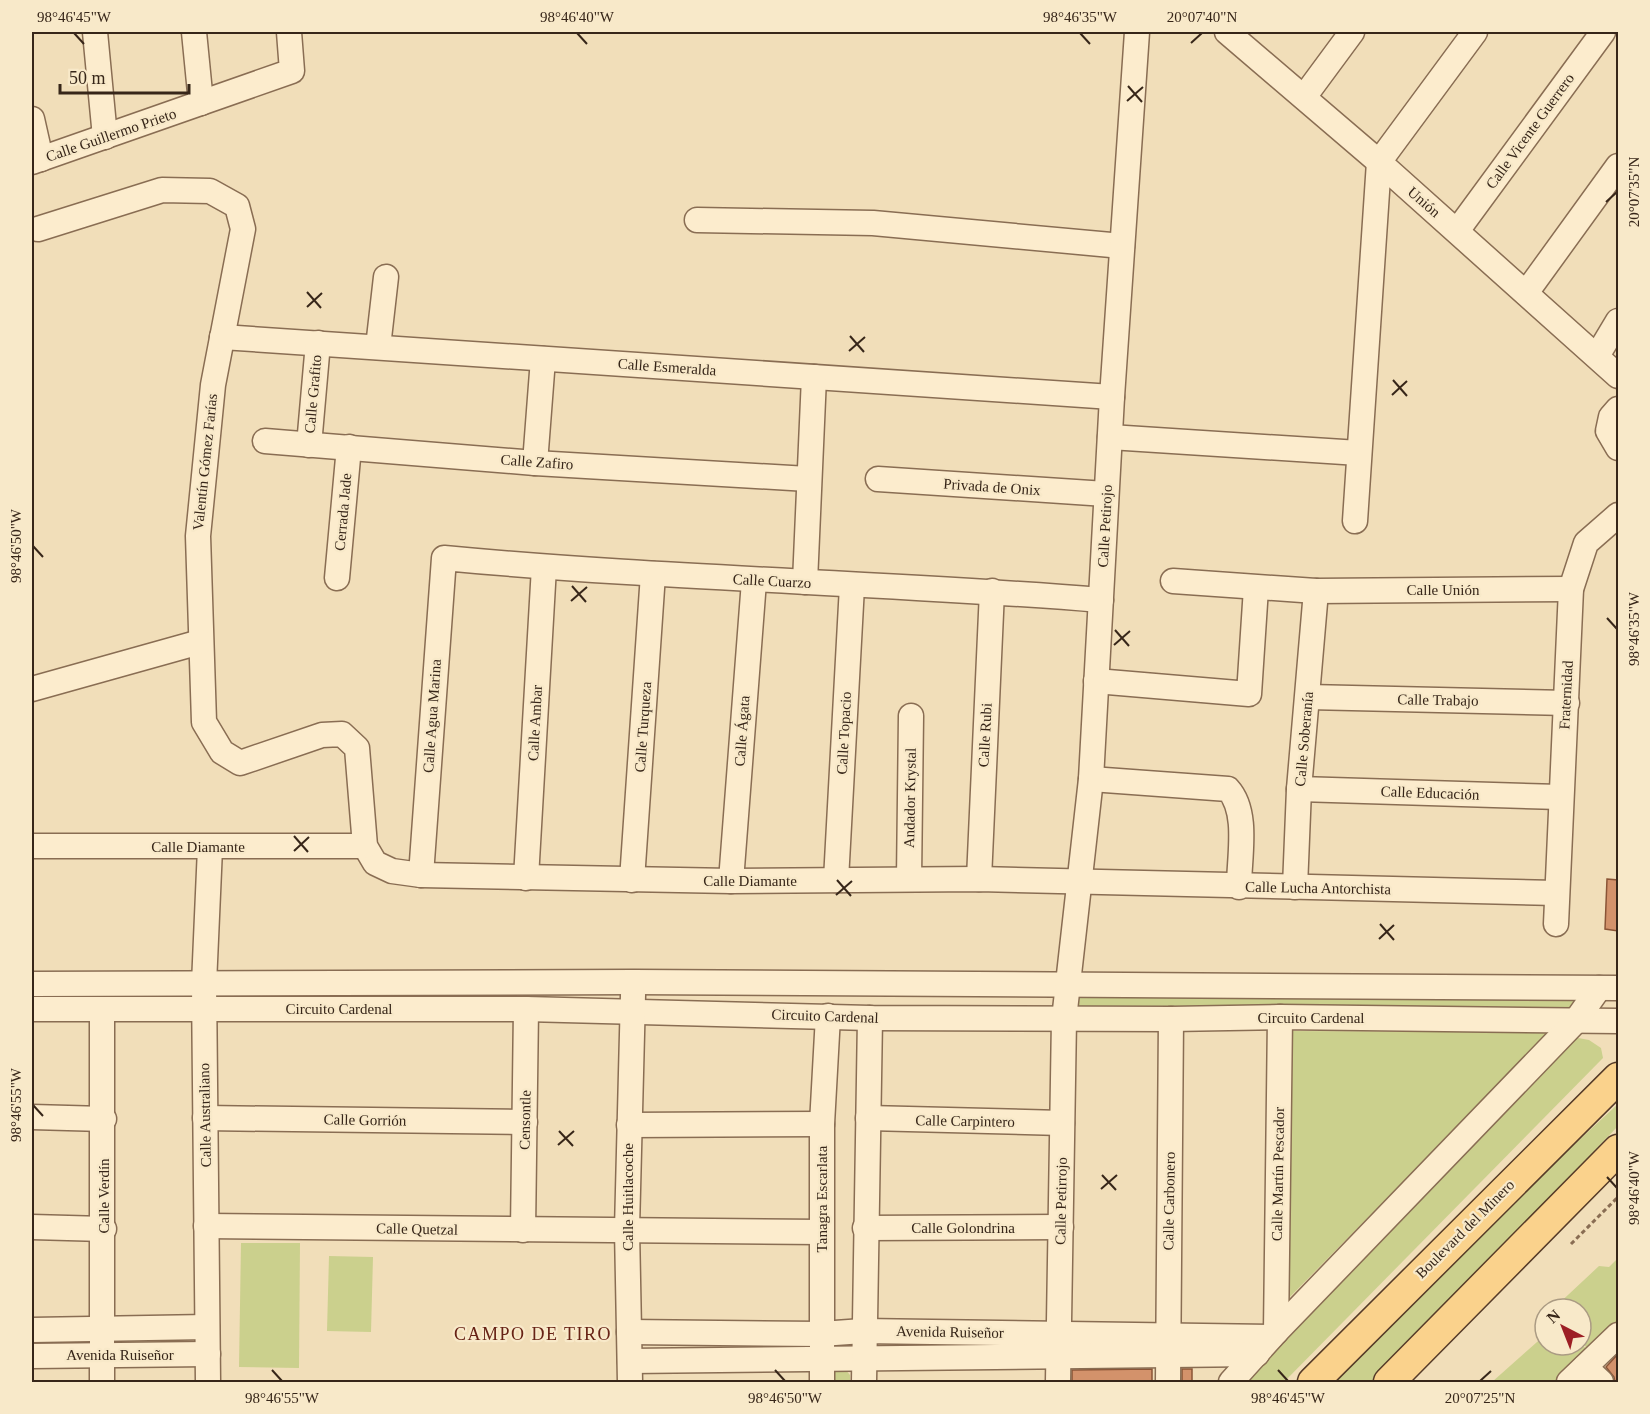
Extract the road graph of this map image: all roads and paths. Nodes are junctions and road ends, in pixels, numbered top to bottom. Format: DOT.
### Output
graph roads {
  1 [pos="95,32"];
  2 [pos="194,32"];
  3 [pos="289,32"];
  4 [pos="1137,32"];
  5 [pos="1227,32"];
  6 [pos="1352,32"];
  7 [pos="1475,32"];
  8 [pos="1603,32"];
  9 [pos="1304,97"];
  10 [pos="201,103"];
  11 [pos="32,119"];
  12 [pos="105,137"];
  13 [pos="36,161"];
  14 [pos="1380,162"];
  15 [pos="1618,166"];
  16 [pos="697,220"];
  17 [pos="38,229"];
  18 [pos="1457,231"];
  19 [pos="1122,246"];
  20 [pos="386,278"];
  21 [pos="1526,293"];
  22 [pos="1618,321"];
  23 [pos="222,337"];
  24 [pos="318,343"];
  25 [pos="378,347"];
  26 [pos="1597,356"];
  27 [pos="543,359"];
  28 [pos="1618,376"];
  29 [pos="814,377"];
  30 [pos="1112,397"];
  31 [pos="1618,409"];
  32 [pos="1110,437"];
  33 [pos="265,441"];
  34 [pos="309,445"];
  35 [pos="349,447"];
  36 [pos="1618,448"];
  37 [pos="1359,453"];
  38 [pos="535,463"];
  39 [pos="808,479"];
  40 [pos="878,479"];
  41 [pos="1106,494"];
  42 [pos="1618,515"];
  43 [pos="1355,521"];
  44 [pos="444,558"];
  45 [pos="544,567"];
  46 [pos="654,574"];
  47 [pos="336,578"];
  48 [pos="754,581"];
  49 [pos="1173,581"];
  50 [pos="805,582"];
  51 [pos="852,586"];
  52 [pos="1256,588"];
  53 [pos="1571,589"];
  54 [pos="992,591"];
  55 [pos="1316,591"];
  56 [pos="1101,600"];
  57 [pos="200,642"];
  58 [pos="1096,681"];
  59 [pos="32,689"];
  60 [pos="1308,697"];
  61 [pos="1567,703"];
  62 [pos="911,716"];
  63 [pos="1091,779"];
  64 [pos="1299,789"];
  65 [pos="1560,798"];
  66 [pos="32,846"];
  67 [pos="364,846"];
  68 [pos="210,848"];
  69 [pos="421,875"];
  70 [pos="526,878"];
  71 [pos="909,879"];
  72 [pos="979,879"];
  73 [pos="632,880"];
  74 [pos="836,880"];
  75 [pos="731,881"];
  76 [pos="1080,882"];
  77 [pos="1239,887"];
  78 [pos="1295,887"];
  79 [pos="1556,892"];
  80 [pos="1556,924"];
  81 [pos="634,982"];
  82 [pos="32,984"];
  83 [pos="204,984"];
  84 [pos="1068,984"];
  85 [pos="1609,988"];
  86 [pos="32,1009"];
  87 [pos="204,1009"];
  88 [pos="526,1009"];
  89 [pos="102,1010"];
  90 [pos="633,1011"];
  91 [pos="828,1016"];
  92 [pos="1280,1017"];
  93 [pos="870,1018"];
  94 [pos="1065,1019"];
  95 [pos="1171,1019"];
  96 [pos="1618,1021"];
  97 [pos="1575,1022"];
  98 [pos="1618,1078"];
  99 [pos="32,1117"];
  100 [pos="205,1118"];
  101 [pos="868,1118"];
  102 [pos="104,1119"];
  103 [pos="525,1122"];
  104 [pos="1062,1123"];
  105 [pos="822,1124"];
  106 [pos="629,1125"];
  107 [pos="1618,1150"];
  108 [pos="1618,1197"];
  109 [pos="206,1226"];
  110 [pos="32,1227"];
  111 [pos="1062,1227"];
  112 [pos="865,1228"];
  113 [pos="104,1229"];
  114 [pos="627,1229"];
  115 [pos="523,1230"];
  116 [pos="821,1232"];
  117 [pos="1571,1244"];
  118 [pos="207,1327"];
  119 [pos="32,1330"];
  120 [pos="103,1330"];
  121 [pos="863,1331"];
  122 [pos="629,1332"];
  123 [pos="821,1334"];
  124 [pos="1618,1335"];
  125 [pos="1268,1341"];
  126 [pos="1167,1344"];
  127 [pos="1057,1345"];
  128 [pos="208,1354"];
  129 [pos="32,1356"];
  130 [pos="103,1356"];
  131 [pos="864,1357"];
  132 [pos="822,1358"];
  133 [pos="630,1372"];
  134 [pos="1585,1377"];
  135 [pos="102,1383"];
  136 [pos="208,1383"];
  137 [pos="822,1383"];
  138 [pos="864,1383"];
  139 [pos="1058,1383"];
  140 [pos="1168,1383"];
  141 [pos="1231,1383"];
  142 [pos="1313,1383"];
  143 [pos="1389,1383"];
  1 -- 12 [label="street"];
  2 -- 10 [label="street"];
  3 -- 10 [label="street, Calle Guillermo Prieto"];
  4 -- 19 [label="street, Calle Petirojo"];
  5 -- 9 [label="street, Unión"];
  6 -- 9 [label="street"];
  7 -- 14 [label="street"];
  8 -- 18 [label="street, Calle Vicente Guerrero"];
  9 -- 14 [label="street, Unión"];
  10 -- 12 [label="street, Calle Guillermo Prieto"];
  11 -- 13 [label="street"];
  12 -- 13 [label="street, Calle Guillermo Prieto"];
  14 -- 18 [label="street, Unión"];
  14 -- 37 [label="street"];
  15 -- 21 [label="street"];
  16 -- 19 [label="street"];
  17 -- 23 [label="street, Valentín Gómez Farías"];
  18 -- 21 [label="street, Unión"];
  19 -- 30 [label="street, Calle Petirojo"];
  20 -- 25 [label="street"];
  21 -- 26 [label="street, Unión"];
  22 -- 26 [label="street"];
  23 -- 24 [label="street, Calle Esmeralda"];
  23 -- 57 [label="street, Valentín Gómez Farías"];
  24 -- 25 [label="street, Calle Esmeralda"];
  24 -- 34 [label="street, Calle Grafito"];
  25 -- 27 [label="street, Calle Esmeralda"];
  26 -- 28 [label="street, Unión"];
  27 -- 29 [label="street, Calle Esmeralda"];
  27 -- 38 [label="street"];
  29 -- 30 [label="street, Calle Esmeralda"];
  29 -- 39 [label="street"];
  30 -- 32 [label="street, Calle Petirojo"];
  31 -- 36 [label="street"];
  32 -- 37 [label="street"];
  32 -- 41 [label="street, Calle Petirojo"];
  33 -- 34 [label="street, Calle Zafiro"];
  34 -- 35 [label="street, Calle Zafiro"];
  35 -- 38 [label="street, Calle Zafiro"];
  35 -- 47 [label="street, Cerrada Jade"];
  37 -- 43 [label="street"];
  38 -- 39 [label="street, Calle Zafiro"];
  39 -- 50 [label="street"];
  40 -- 41 [label="street, Privada de Onix"];
  41 -- 56 [label="street, Calle Petirojo"];
  42 -- 53 [label="street, Fraternidad"];
  44 -- 45 [label="street, Calle Cuarzo"];
  44 -- 69 [label="street, Calle Agua Marina"];
  45 -- 46 [label="street, Calle Cuarzo"];
  45 -- 70 [label="street, Calle Ambar"];
  46 -- 48 [label="street, Calle Cuarzo"];
  46 -- 73 [label="street, Calle Turqueza"];
  48 -- 50 [label="street, Calle Cuarzo"];
  48 -- 75 [label="street, Calle Ágata"];
  49 -- 52 [label="street, Calle Unión"];
  50 -- 51 [label="street, Calle Cuarzo"];
  51 -- 54 [label="street, Calle Cuarzo"];
  51 -- 74 [label="street, Calle Topacio"];
  52 -- 55 [label="street, Calle Unión"];
  52 -- 58 [label="street"];
  53 -- 55 [label="street, Calle Unión"];
  53 -- 61 [label="street, Fraternidad"];
  54 -- 56 [label="street, Calle Cuarzo"];
  54 -- 72 [label="street, Calle Rubi"];
  55 -- 60 [label="street, Calle Soberanía"];
  56 -- 58 [label="street, Calle Petirojo"];
  57 -- 59 [label="street"];
  57 -- 67 [label="street, Valentín Gómez Farías"];
  58 -- 63 [label="street, Calle Petirojo"];
  60 -- 61 [label="street, Calle Trabajo"];
  60 -- 64 [label="street, Calle Soberanía"];
  61 -- 65 [label="street, Fraternidad"];
  62 -- 71 [label="street, Andador Krystal"];
  63 -- 76 [label="street, Calle Petirojo"];
  63 -- 77 [label="street"];
  64 -- 65 [label="street, Calle Educación"];
  64 -- 78 [label="street, Calle Soberanía"];
  65 -- 79 [label="street, Fraternidad"];
  66 -- 68 [label="street, Calle Diamante"];
  67 -- 68 [label="street, Calle Diamante"];
  67 -- 69 [label="street, Calle Diamante"];
  68 -- 83 [label="street, Calle Australiano"];
  69 -- 70 [label="street, Calle Diamante"];
  70 -- 73 [label="street, Calle Diamante"];
  71 -- 72 [label="street, Calle Diamante"];
  71 -- 74 [label="street, Calle Diamante"];
  72 -- 76 [label="street, Calle Diamante"];
  73 -- 75 [label="street, Calle Diamante"];
  74 -- 75 [label="street, Calle Diamante"];
  76 -- 77 [label="street, Calle Lucha Antorchista"];
  76 -- 84 [label="street, Calle Petirojo"];
  77 -- 78 [label="street, Calle Lucha Antorchista"];
  78 -- 79 [label="street, Calle Lucha Antorchista"];
  79 -- 80 [label="street, Fraternidad"];
  81 -- 83 [label="street, Circuito Cardenal"];
  81 -- 84 [label="street, Circuito Cardenal"];
  81 -- 90 [label="street, Calle Huitlacoche"];
  82 -- 83 [label="street, Circuito Cardenal"];
  83 -- 87 [label="street, Calle Australiano"];
  84 -- 85 [label="street, Circuito Cardenal"];
  84 -- 94 [label="street, Calle Petirojo"];
  85 -- 97 [label="street"];
  86 -- 89 [label="street, Circuito Cardenal"];
  87 -- 88 [label="street, Circuito Cardenal"];
  87 -- 89 [label="street, Circuito Cardenal"];
  87 -- 100 [label="street, Calle Australiano"];
  88 -- 90 [label="street, Circuito Cardenal"];
  88 -- 103 [label="street, Censontle"];
  89 -- 102 [label="street, Calle Verdín"];
  90 -- 91 [label="street, Circuito Cardenal"];
  90 -- 106 [label="street, Calle Huitlacoche"];
  91 -- 93 [label="street, Circuito Cardenal"];
  91 -- 105 [label="street, Tanagra Escarlata"];
  92 -- 95 [label="street, Circuito Cardenal"];
  92 -- 97 [label="street, Circuito Cardenal"];
  92 -- 125 [label="street, Calle Martín Pescador"];
  93 -- 94 [label="street, Circuito Cardenal"];
  93 -- 101 [label="street"];
  94 -- 95 [label="street, Circuito Cardenal"];
  94 -- 104 [label="street, Calle Petirrojo"];
  95 -- 126 [label="street, Calle Carbonero"];
  96 -- 97 [label="street, Circuito Cardenal"];
  97 -- 125 [label="street"];
  98 -- 142 [label="main road, Boulevard del Minero"];
  99 -- 102 [label="street"];
  100 -- 103 [label="street, Calle Gorrión"];
  100 -- 109 [label="street, Calle Australiano"];
  101 -- 104 [label="street, Calle Carpintero"];
  101 -- 112 [label="street"];
  102 -- 113 [label="street, Calle Verdín"];
  103 -- 115 [label="street, Censontle"];
  104 -- 111 [label="street, Calle Petirrojo"];
  105 -- 106 [label="street"];
  105 -- 116 [label="street, Tanagra Escarlata"];
  106 -- 114 [label="street, Calle Huitlacoche"];
  107 -- 143 [label="main road"];
  108 -- 117 [label="path"];
  109 -- 115 [label="street, Calle Quetzal"];
  109 -- 118 [label="street, Calle Australiano"];
  110 -- 113 [label="street"];
  111 -- 112 [label="street, Calle Golondrina"];
  111 -- 127 [label="street, Calle Petirrojo"];
  112 -- 121 [label="street"];
  113 -- 120 [label="street, Calle Verdín"];
  114 -- 115 [label="street, Calle Quetzal"];
  114 -- 116 [label="street"];
  114 -- 122 [label="street, Calle Huitlacoche"];
  116 -- 123 [label="street, Tanagra Escarlata"];
  118 -- 120 [label="street, Avenida Ruiseñor"];
  118 -- 128 [label="street, Calle Australiano"];
  119 -- 120 [label="street, Avenida Ruiseñor"];
  120 -- 130 [label="street, Calle Verdín"];
  121 -- 123 [label="street, Avenida Ruiseñor"];
  121 -- 127 [label="street, Avenida Ruiseñor"];
  121 -- 131 [label="street"];
  122 -- 123 [label="street, Avenida Ruiseñor"];
  122 -- 133 [label="street, Calle Huitlacoche"];
  123 -- 132 [label="street, Tanagra Escarlata"];
  124 -- 134 [label="street"];
  125 -- 126 [label="street, Avenida Ruiseñor"];
  125 -- 141 [label="street"];
  126 -- 127 [label="street, Avenida Ruiseñor"];
  126 -- 140 [label="street, Calle Carbonero"];
  127 -- 131 [label="street, Avenida Ruiseñor"];
  127 -- 139 [label="street, Calle Petirrojo"];
  128 -- 130 [label="street, Avenida Ruiseñor"];
  128 -- 136 [label="street, Calle Australiano"];
  129 -- 130 [label="street, Avenida Ruiseñor"];
  130 -- 135 [label="street, Calle Verdín"];
  131 -- 132 [label="street, Avenida Ruiseñor"];
  131 -- 138 [label="street"];
  132 -- 133 [label="street, Avenida Ruiseñor"];
  132 -- 137 [label="street, Tanagra Escarlata"];
}
